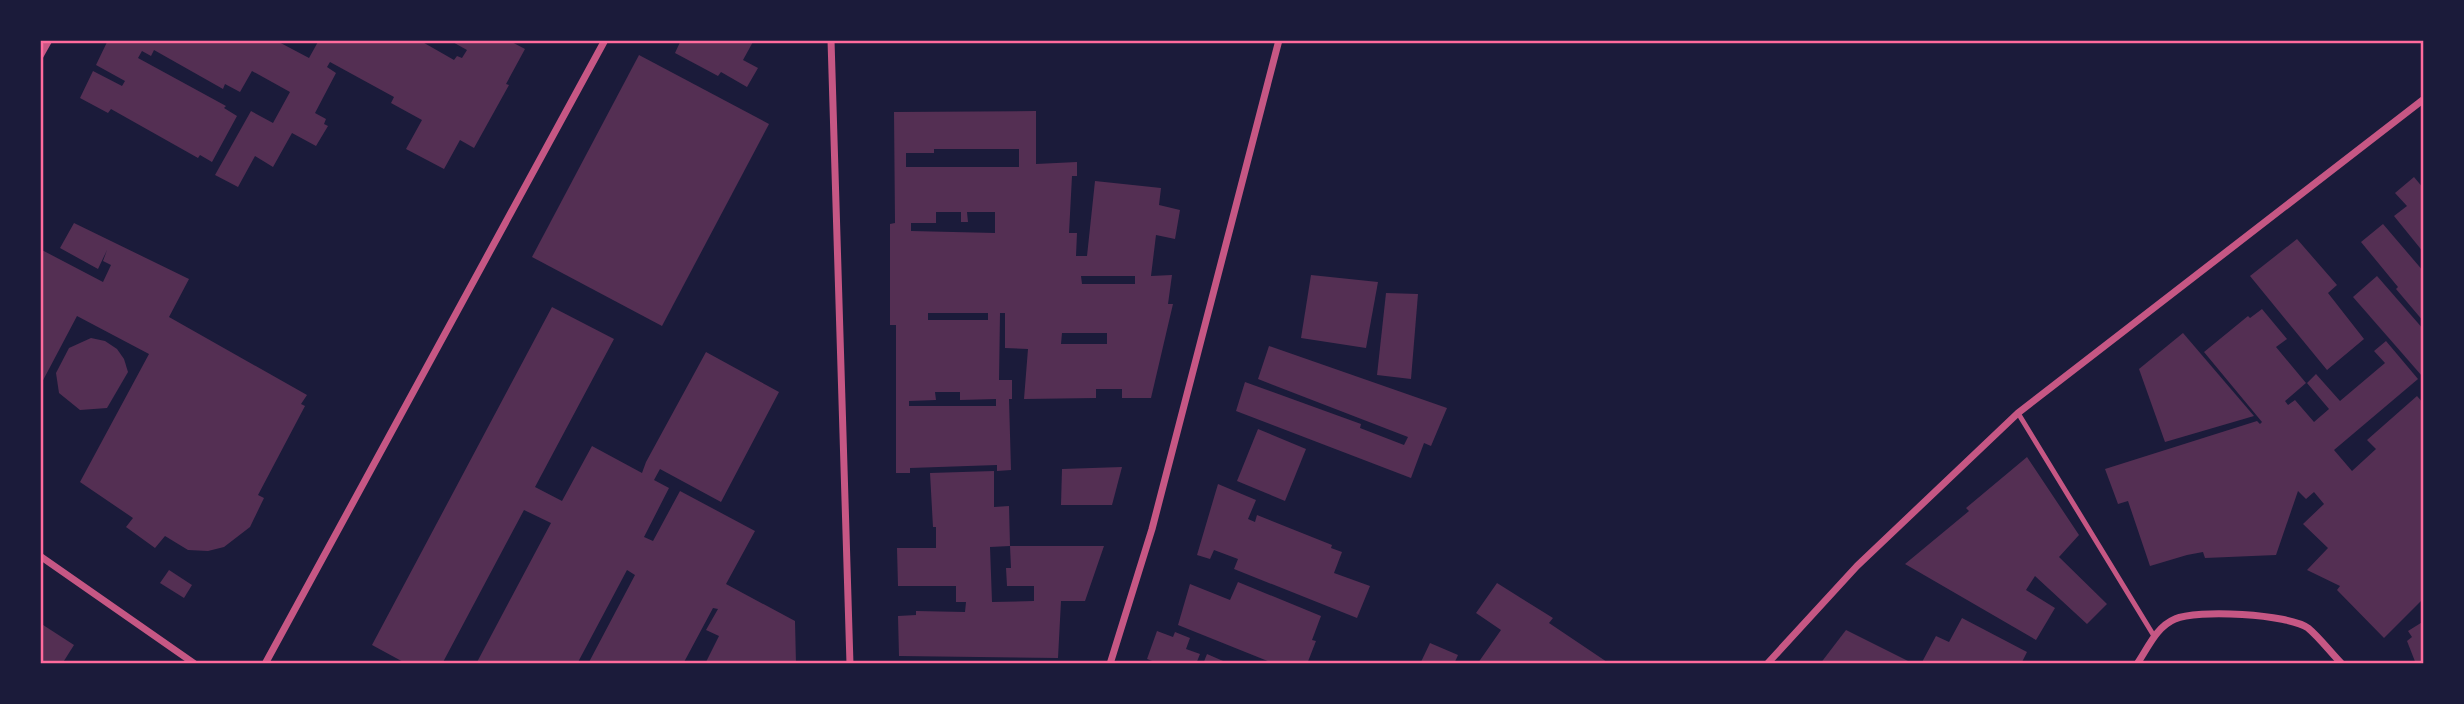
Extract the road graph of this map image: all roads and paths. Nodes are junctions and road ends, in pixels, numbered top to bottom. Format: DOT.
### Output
graph roads {
  1 [pos="49,40"];
  2 [pos="605,40"];
  3 [pos="831,40"];
  4 [pos="1279,40"];
  5 [pos="40,56"];
  6 [pos="2424,99"];
  7 [pos="2018,413"];
  8 [pos="40,556"];
  9 [pos="2154,636"];
  10 [pos="195,664"];
  11 [pos="265,664"];
  12 [pos="850,664"];
  13 [pos="1110,664"];
  14 [pos="1767,664"];
  15 [pos="2137,664"];
  16 [pos="2342,664"];
  1 -- 5 [label="street"];
  2 -- 11 [label="street"];
  3 -- 12 [label="street"];
  4 -- 13 [label="street"];
  6 -- 7 [label="street"];
  7 -- 9 [label="lane"];
  7 -- 14 [label="street"];
  8 -- 10 [label="street"];
  9 -- 15 [label="street"];
  9 -- 16 [label="street"];
}
